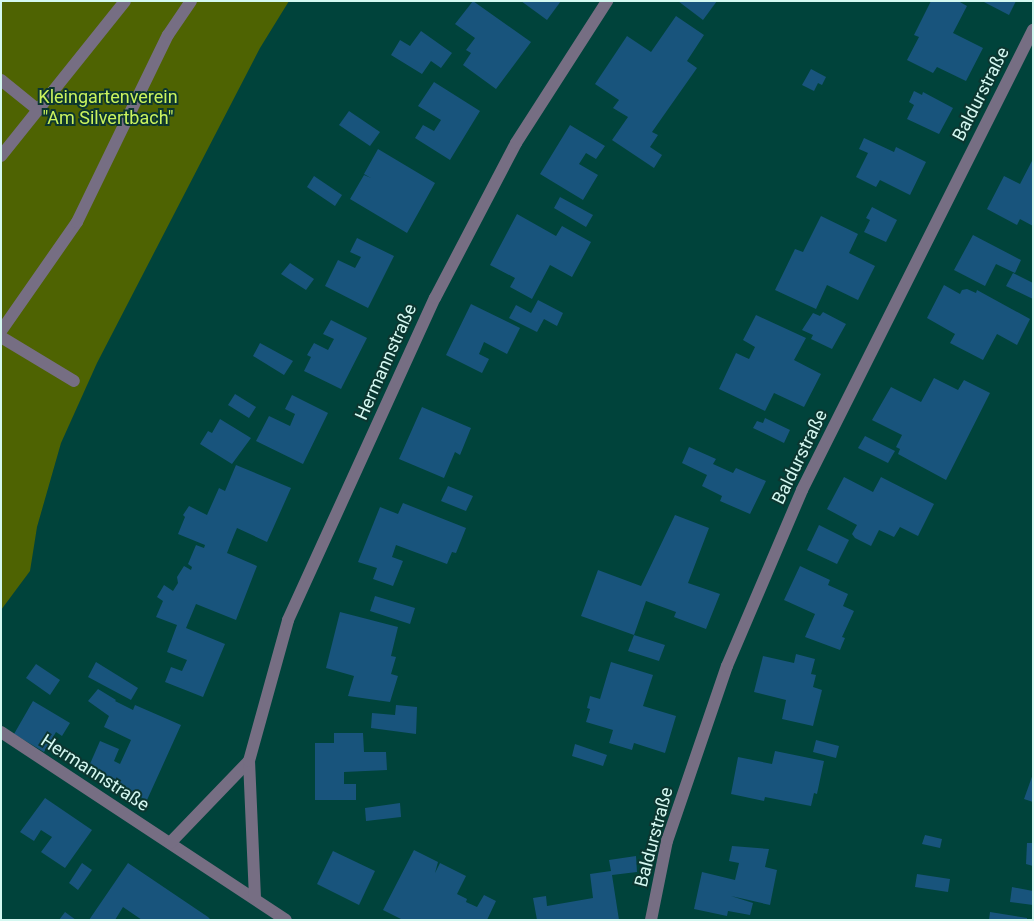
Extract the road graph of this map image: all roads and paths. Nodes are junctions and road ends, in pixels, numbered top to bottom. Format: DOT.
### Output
graph roads {
  1 [pos="125,1"];
  2 [pos="191,1"];
  3 [pos="607,1"];
  4 [pos="1033,30"];
  5 [pos="1,80"];
  6 [pos="38,110"];
  7 [pos="1,156"];
  8 [pos="1,331"];
  9 [pos="1,337"];
  10 [pos="74,381"];
  11 [pos="1,732"];
  12 [pos="250,762"];
  13 [pos="170,843"];
  14 [pos="255,898"];
  15 [pos="286,920"];
  16 [pos="651,920"];
  1 -- 6 [label="street"];
  2 -- 8 [label="street"];
  3 -- 12 [label="street, Hermannstraße"];
  4 -- 16 [label="street, Baldurstraße"];
  5 -- 6 [label="street"];
  6 -- 7 [label="street"];
  9 -- 10 [label="street"];
  11 -- 13 [label="street, Hermannstraße"];
  12 -- 13 [label="street, Hermannstraße"];
  12 -- 14 [label="street, Hermannstraße"];
  13 -- 14 [label="street, Hermannstraße"];
  14 -- 15 [label="street, Hermannstraße"];
}
